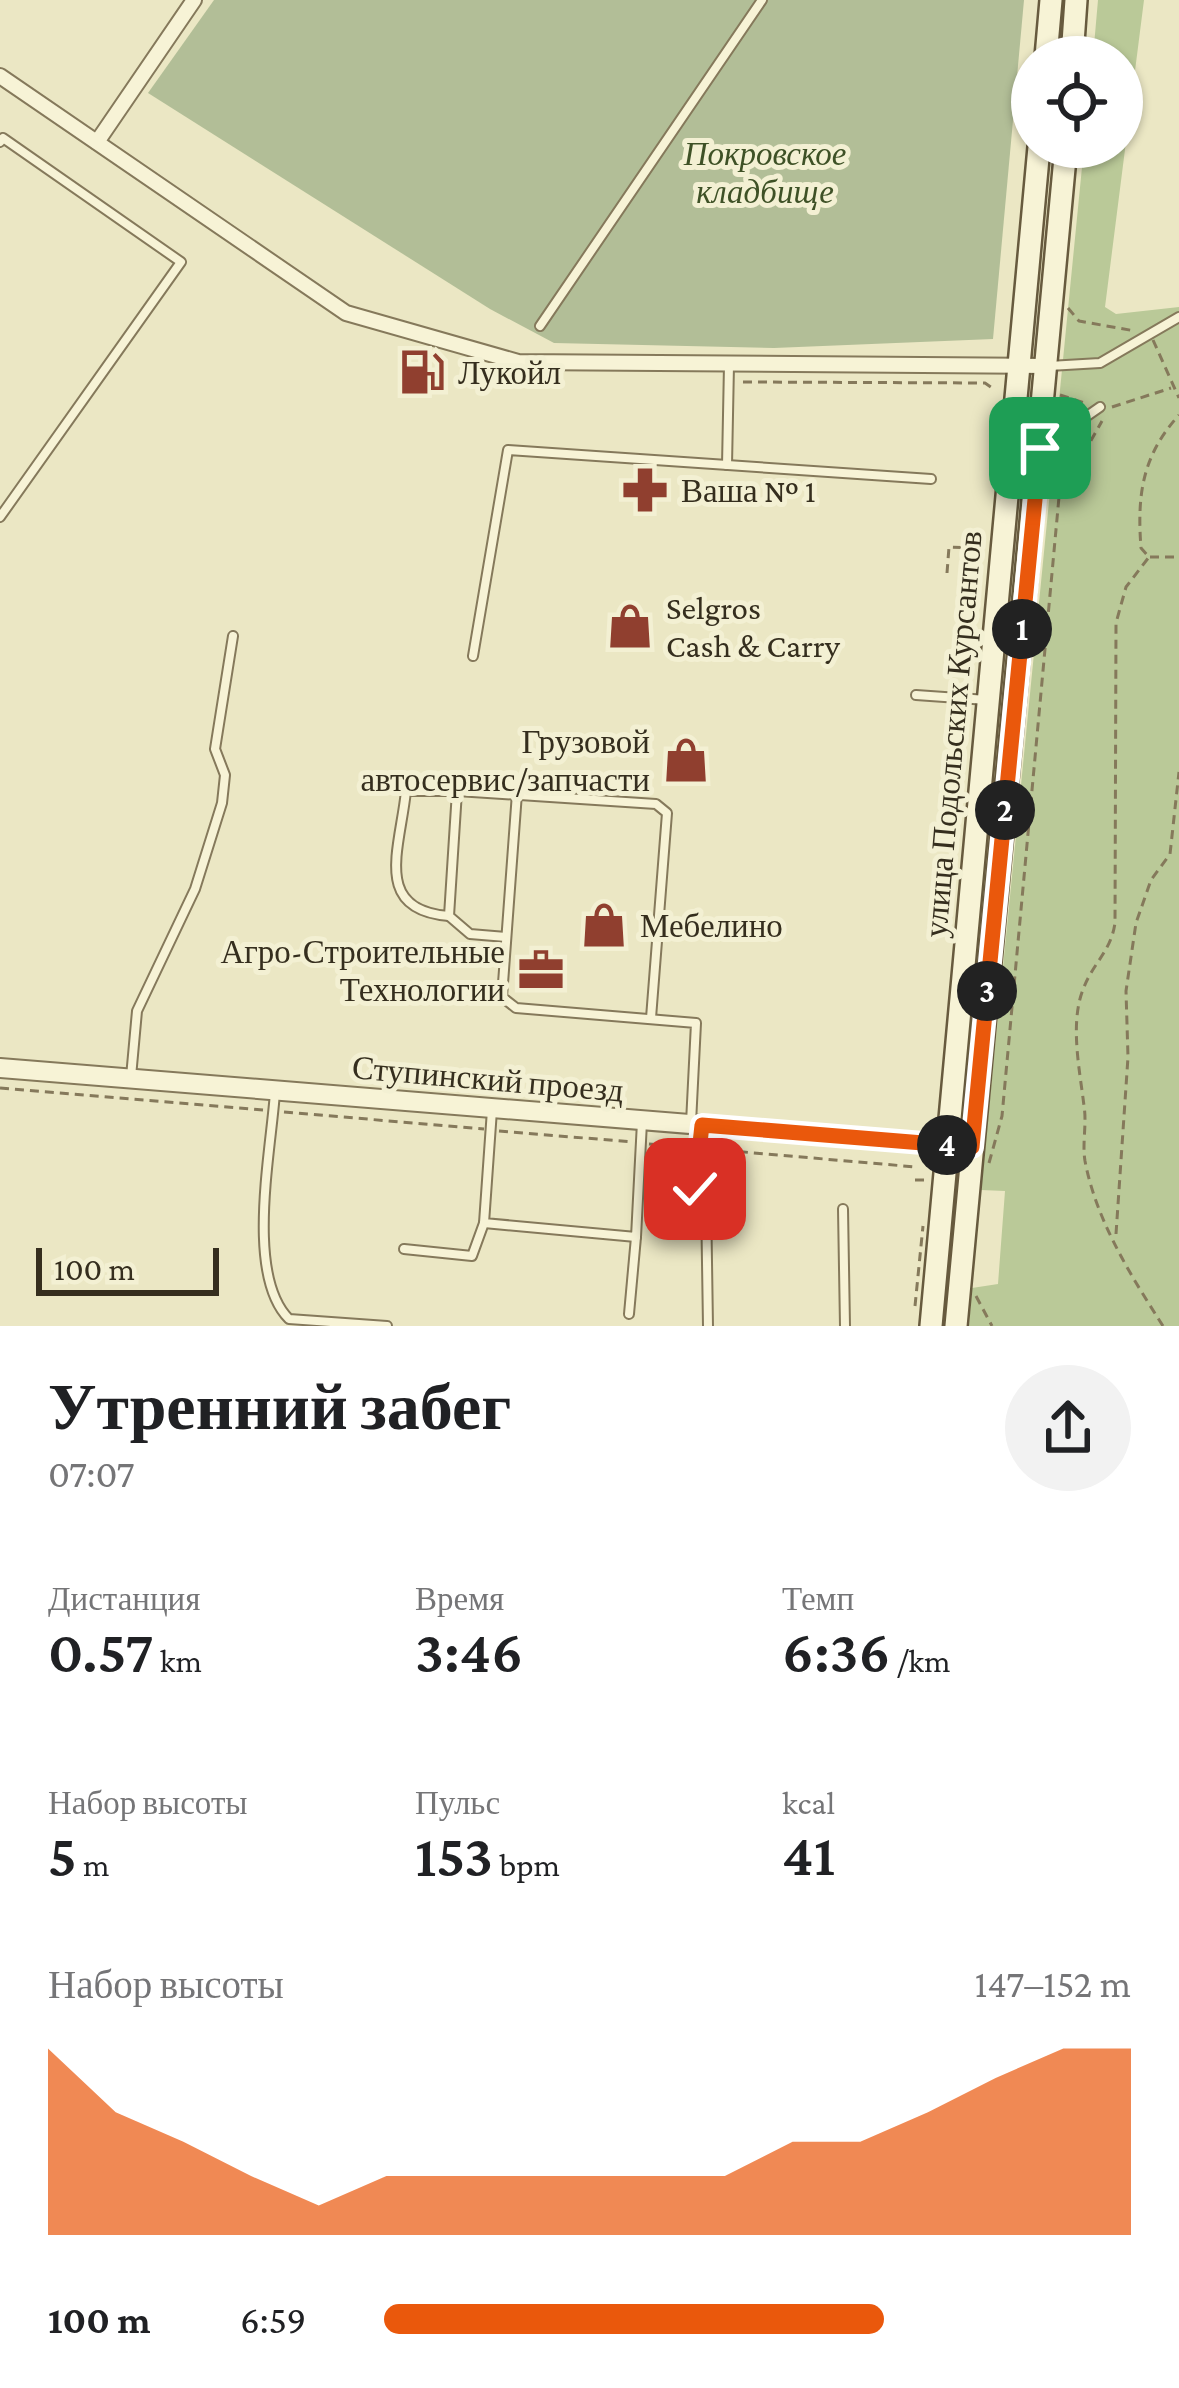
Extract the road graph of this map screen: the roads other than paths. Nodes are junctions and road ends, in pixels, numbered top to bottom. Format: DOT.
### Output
graph roads {
  1 [pos="194,0"];
  2 [pos="762,0"];
  3 [pos="1051,0"];
  4 [pos="1076,0"];
  5 [pos="1048,36"];
  6 [pos="1073,36"];
  7 [pos="0,76"];
  8 [pos="0,142"];
  9 [pos="97,142"];
  10 [pos="1037,168"];
  11 [pos="1064,168"];
  12 [pos="1179,317"];
  13 [pos="540,326"];
  14 [pos="730,364"];
  15 [pos="1018,366"];
  16 [pos="1048,366"];
  17 [pos="1100,407"];
  18 [pos="1047,444"];
  19 [pos="727,465"];
  20 [pos="931,479"];
  21 [pos="0,517"];
  22 [pos="233,636"];
  23 [pos="473,656"];
  24 [pos="916,695"];
  25 [pos="989,700"];
  26 [pos="457,791"];
  27 [pos="517,793"];
  28 [pos="449,916"];
  29 [pos="506,937"];
  30 [pos="651,1018"];
  31 [pos="0,1068"];
  32 [pos="130,1079"];
  33 [pos="275,1090"];
  34 [pos="492,1108"];
  35 [pos="642,1120"];
  36 [pos="697,1125"];
  37 [pos="947,1145"];
  38 [pos="972,1147"];
  39 [pos="843,1209"];
  40 [pos="484,1223"];
  41 [pos="636,1237"];
  42 [pos="404,1249"];
  43 [pos="629,1314"];
  44 [pos="387,1326"];
  45 [pos="708,1326"];
  46 [pos="845,1326"];
  47 [pos="931,1326"];
  48 [pos="956,1326"];
  1 -- 9 [label="street"];
  2 -- 13 [label="lane"];
  3 -- 5 [label="main road"];
  4 -- 6 [label="main road"];
  7 -- 9 [label="street"];
  8 -- 21 [label="lane"];
  9 -- 14 [label="street"];
  10 -- 15 [label="main road, улица Подольских Курсантов"];
  11 -- 16 [label="main road, улица Подольских Курсантов"];
  12 -- 16 [label="lane"];
  14 -- 15 [label="street"];
  14 -- 19 [label="lane"];
  15 -- 16 [label="street"];
  15 -- 25 [label="main road, улица Подольских Курсантов"];
  16 -- 18 [label="main road, улица Подольских Курсантов"];
  17 -- 18 [label="lane"];
  18 -- 38 [label="main road, улица Подольских Курсантов"];
  19 -- 20 [label="lane"];
  19 -- 23 [label="lane"];
  22 -- 32 [label="lane"];
  24 -- 25 [label="lane"];
  25 -- 37 [label="main road, улица Подольских Курсантов"];
  26 -- 27 [label="lane"];
  26 -- 28 [label="lane"];
  26 -- 28 [label="lane"];
  27 -- 29 [label="lane"];
  27 -- 30 [label="lane"];
  28 -- 29 [label="lane"];
  29 -- 30 [label="lane"];
  30 -- 36 [label="lane"];
  31 -- 32 [label="street, Ступинский проезд"];
  32 -- 33 [label="street, Ступинский проезд"];
  33 -- 34 [label="street, Ступинский проезд"];
  33 -- 44 [label="lane"];
  34 -- 35 [label="street, Ступинский проезд"];
  34 -- 40 [label="lane"];
  35 -- 36 [label="street, Ступинский проезд"];
  35 -- 41 [label="lane"];
  36 -- 37 [label="street, Ступинский проезд"];
  36 -- 45 [label="lane"];
  37 -- 38 [label="street, Ступинский проезд"];
  37 -- 47 [label="main road, улица Подольских Курсантов"];
  38 -- 48 [label="main road, улица Подольских Курсантов"];
  39 -- 46 [label="lane"];
  40 -- 41 [label="lane"];
  40 -- 42 [label="lane"];
  41 -- 43 [label="lane"];
}
